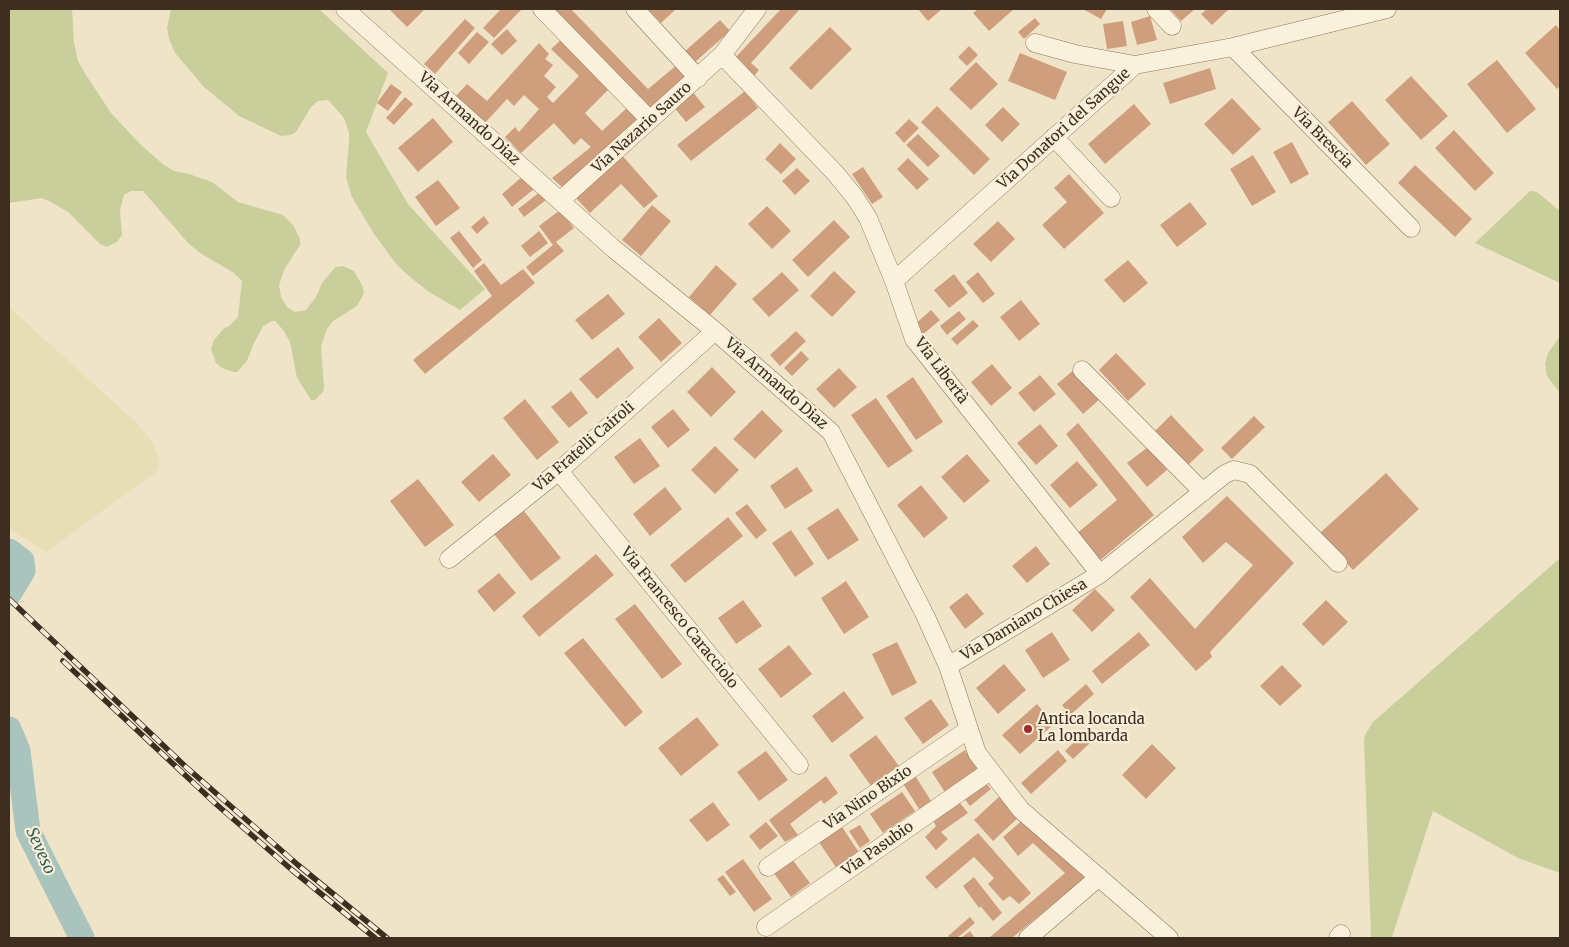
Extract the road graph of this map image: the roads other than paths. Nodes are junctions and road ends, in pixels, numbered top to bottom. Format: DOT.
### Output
graph roads {
  1 [pos="345,9"];
  2 [pos="542,9"];
  3 [pos="635,9"];
  4 [pos="756,9"];
  5 [pos="1156,9"];
  6 [pos="1383,9"];
  7 [pos="1172,26"];
  8 [pos="1036,44"];
  9 [pos="1232,47"];
  10 [pos="722,55"];
  11 [pos="1135,65"];
  12 [pos="698,78"];
  13 [pos="650,120"];
  14 [pos="1054,137"];
  15 [pos="1112,198"];
  16 [pos="561,200"];
  17 [pos="1411,228"];
  18 [pos="894,281"];
  19 [pos="715,331"];
  20 [pos="1082,370"];
  21 [pos="558,471"];
  22 [pos="1204,492"];
  23 [pos="449,559"];
  24 [pos="1338,563"];
  25 [pos="1100,574"];
  26 [pos="948,666"];
  27 [pos="969,729"];
  28 [pos="800,765"];
  29 [pos="990,771"];
  30 [pos="768,867"];
  31 [pos="1099,877"];
  32 [pos="766,927"];
  33 [pos="1028,938"];
  34 [pos="1169,938"];
  1 -- 16 [label="street, Via Armando Diaz"];
  2 -- 13 [label="street"];
  3 -- 12 [label="street"];
  4 -- 10 [label="street, Via Nazario Sauro"];
  5 -- 7 [label="street"];
  6 -- 9 [label="street, Via Donatori del Sangue"];
  8 -- 11 [label="street"];
  9 -- 11 [label="street, Via Donatori del Sangue"];
  9 -- 17 [label="street, Via Brescia"];
  10 -- 12 [label="street, Via Nazario Sauro"];
  10 -- 18 [label="street, Via Libertà"];
  11 -- 14 [label="street, Via Donatori del Sangue"];
  12 -- 13 [label="street, Via Nazario Sauro"];
  13 -- 16 [label="street, Via Nazario Sauro"];
  14 -- 15 [label="street"];
  14 -- 18 [label="street, Via Donatori del Sangue"];
  16 -- 19 [label="street, Via Armando Diaz"];
  18 -- 25 [label="street, Via Libertà"];
  19 -- 21 [label="street, Via Fratelli Cairoli"];
  19 -- 26 [label="street, Via Armando Diaz"];
  20 -- 22 [label="street"];
  21 -- 23 [label="street, Via Fratelli Cairoli"];
  21 -- 28 [label="street, Via Francesco Caracciolo"];
  22 -- 24 [label="street"];
  22 -- 25 [label="street"];
  25 -- 26 [label="street, Via Damiano Chiesa"];
  26 -- 27 [label="street, Via Armando Diaz"];
  27 -- 29 [label="street, Via Armando Diaz"];
  27 -- 30 [label="street, Via Nino Bixio"];
  29 -- 31 [label="street, Via Armando Diaz"];
  29 -- 32 [label="street, Via Pasubio"];
  31 -- 33 [label="street"];
  31 -- 34 [label="street, Via Armando Diaz"];
}
